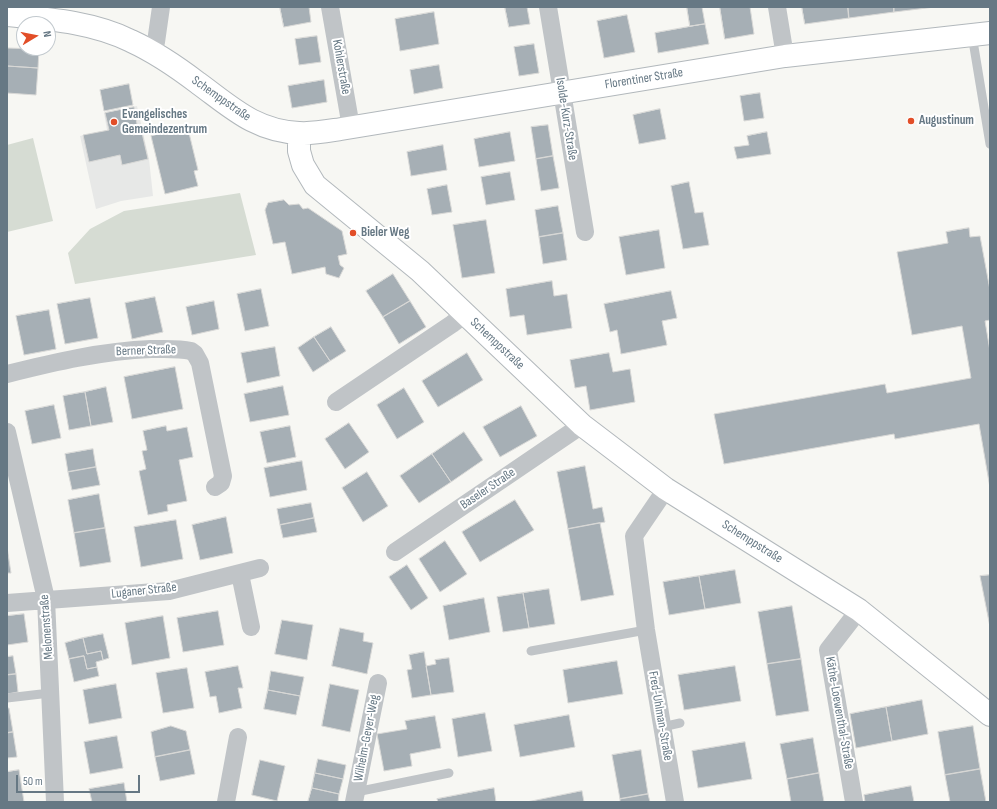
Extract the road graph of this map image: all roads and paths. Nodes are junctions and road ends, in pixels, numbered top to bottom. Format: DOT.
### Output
graph roads {
  1 [pos="161,7"];
  2 [pos="330,7"];
  3 [pos="548,7"];
  4 [pos="777,7"];
  5 [pos="7,14"];
  6 [pos="981,34"];
  7 [pos="150,51"];
  8 [pos="786,56"];
  9 [pos="562,92"];
  10 [pos="351,127"];
  11 [pos="299,133"];
  12 [pos="990,144"];
  13 [pos="585,232"];
  14 [pos="464,314"];
  15 [pos="7,374"];
  16 [pos="336,402"];
  17 [pos="582,425"];
  18 [pos="7,432"];
  19 [pos="215,487"];
  20 [pos="666,489"];
  21 [pos="395,552"];
  22 [pos="260,568"];
  23 [pos="240,574"];
  24 [pos="46,599"];
  25 [pos="7,603"];
  26 [pos="859,610"];
  27 [pos="251,627"];
  28 [pos="646,630"];
  29 [pos="531,651"];
  30 [pos="378,683"];
  31 [pos="50,693"];
  32 [pos="7,698"];
  33 [pos="990,715"];
  34 [pos="680,723"];
  35 [pos="662,727"];
  36 [pos="238,737"];
  37 [pos="449,773"];
  38 [pos="355,797"];
  39 [pos="55,802"];
  40 [pos="226,802"];
  41 [pos="675,802"];
  42 [pos="854,802"];
  1 -- 7 [label="street"];
  2 -- 10 [label="street, Kohlerstraße"];
  3 -- 9 [label="street, Isolde-Kurz-Straße"];
  4 -- 8 [label="street"];
  5 -- 7 [label="street, Schemppstraße"];
  6 -- 8 [label="street, Florentiner Straße"];
  6 -- 12 [label="lane"];
  7 -- 11 [label="street, Schemppstraße"];
  8 -- 9 [label="street, Florentiner Straße"];
  9 -- 10 [label="street, Florentiner Straße"];
  9 -- 13 [label="street, Isolde-Kurz-Straße"];
  10 -- 11 [label="street, Florentiner Straße"];
  11 -- 14 [label="street, Schemppstraße"];
  14 -- 16 [label="street"];
  14 -- 17 [label="street, Schemppstraße"];
  15 -- 19 [label="street, Berner Straße"];
  17 -- 20 [label="street, Schemppstraße"];
  17 -- 21 [label="street, Baseler Straße"];
  18 -- 24 [label="street, Melonenstraße"];
  20 -- 26 [label="street, Schemppstraße"];
  20 -- 28 [label="street, Fred-Uhlman-Straße"];
  22 -- 23 [label="street, Luganer Straße"];
  23 -- 24 [label="street, Luganer Straße"];
  23 -- 27 [label="street"];
  24 -- 25 [label="street, Luganer Straße"];
  24 -- 31 [label="street, Melonenstraße"];
  26 -- 33 [label="street, Schemppstraße"];
  26 -- 42 [label="street, Käthe-Loewenthal-Straße"];
  28 -- 29 [label="lane"];
  28 -- 35 [label="street, Fred-Uhlman-Straße"];
  30 -- 38 [label="street, Wilhelm-Geyer-Weg"];
  31 -- 32 [label="lane"];
  31 -- 39 [label="street, Melonenstraße"];
  34 -- 35 [label="lane"];
  35 -- 41 [label="street, Fred-Uhlman-Straße"];
  36 -- 40 [label="street"];
  37 -- 38 [label="lane, Wilhelm-Geyer-Weg"];
}
